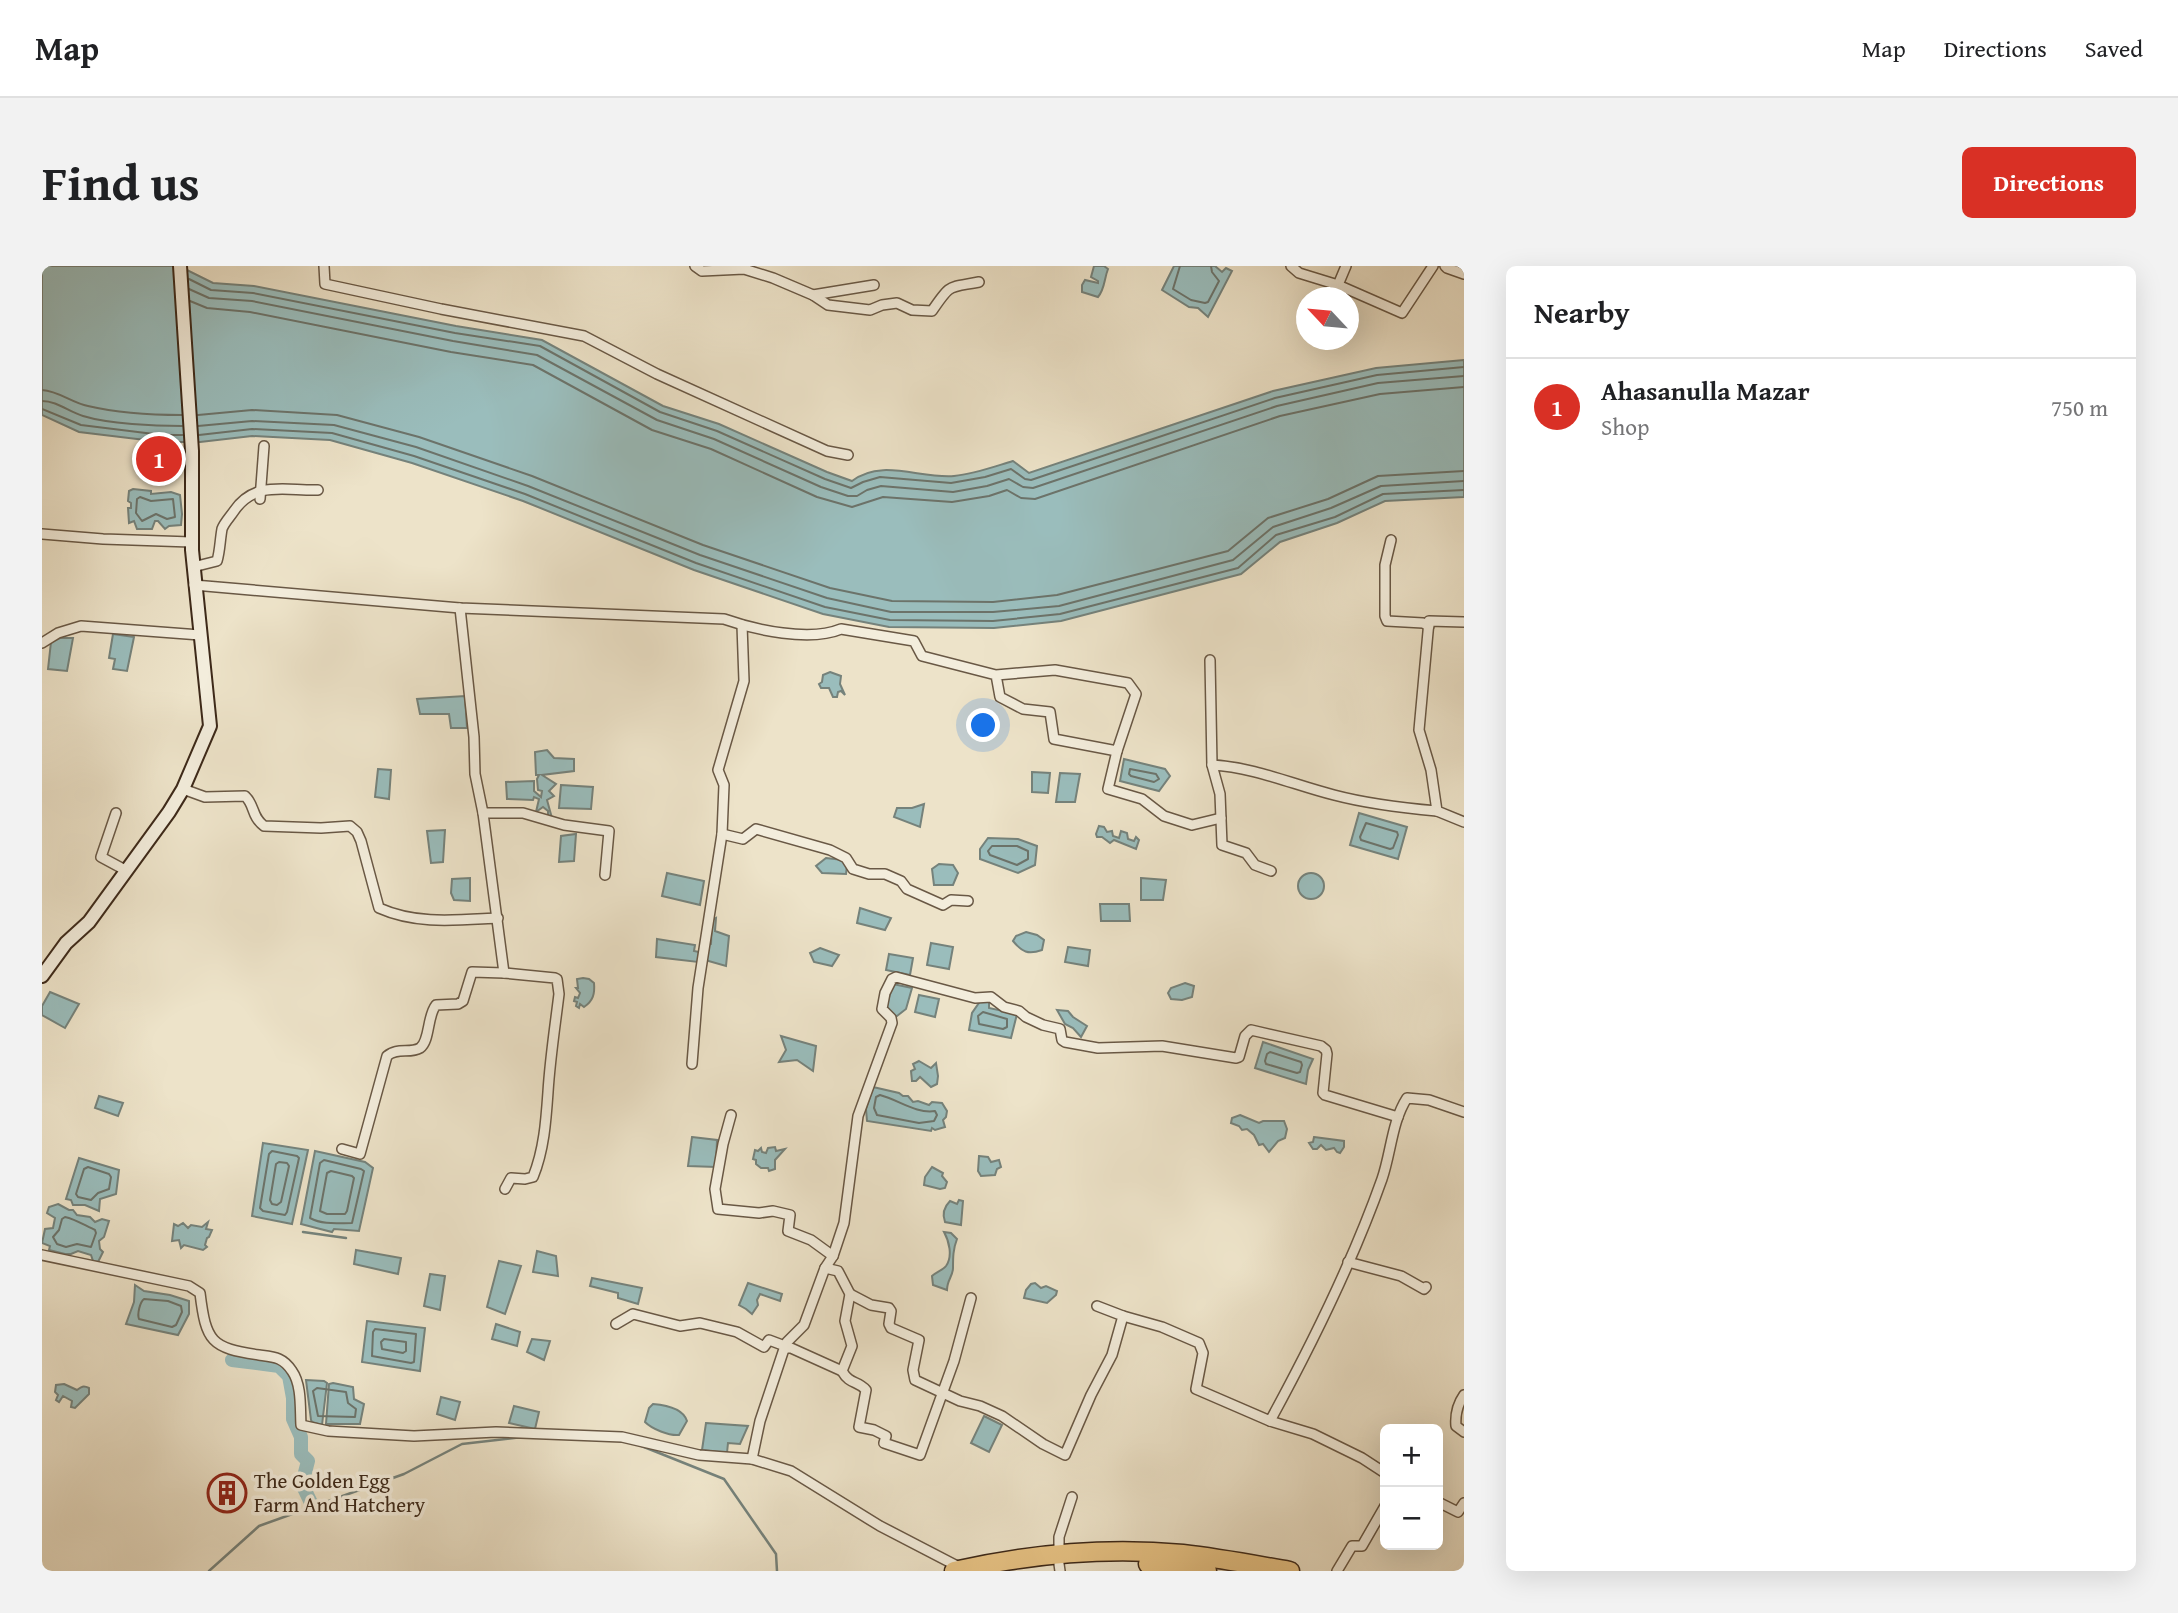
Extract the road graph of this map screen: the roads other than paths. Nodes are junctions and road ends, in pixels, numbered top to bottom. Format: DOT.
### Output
graph roads {
  1 [pos="180,266"];
  2 [pos="324,266"];
  3 [pos="695,266"];
  4 [pos="1291,266"];
  5 [pos="1346,266"];
  6 [pos="1433,266"];
  7 [pos="1445,266"];
  8 [pos="1464,274"];
  9 [pos="979,282"];
  10 [pos="874,285"];
  11 [pos="1338,285"];
  12 [pos="813,295"];
  13 [pos="264,446"];
  14 [pos="848,455"];
  15 [pos="318,490"];
  16 [pos="260,494"];
  17 [pos="42,534"];
  18 [pos="1391,540"];
  19 [pos="191,542"];
  20 [pos="193,567"];
  21 [pos="194,585"];
  22 [pos="460,608"];
  23 [pos="1464,622"];
  24 [pos="742,625"];
  25 [pos="1429,626"];
  26 [pos="200,635"];
  27 [pos="42,643"];
  28 [pos="1210,660"];
  29 [pos="996,675"];
  30 [pos="1117,751"];
  31 [pos="1212,765"];
  32 [pos="183,789"];
  33 [pos="1437,811"];
  34 [pos="116,813"];
  35 [pos="484,813"];
  36 [pos="1221,818"];
  37 [pos="1464,822"];
  38 [pos="722,834"];
  39 [pos="127,871"];
  40 [pos="1270,871"];
  41 [pos="605,875"];
  42 [pos="968,901"];
  43 [pos="498,918"];
  44 [pos="504,973"];
  45 [pos="42,976"];
  46 [pos="691,1064"];
  47 [pos="1464,1112"];
  48 [pos="731,1115"];
  49 [pos="1398,1117"];
  50 [pos="342,1149"];
  51 [pos="505,1189"];
  52 [pos="42,1255"];
  53 [pos="833,1256"];
  54 [pos="1348,1262"];
  55 [pos="825,1268"];
  56 [pos="1426,1287"];
  57 [pos="850,1294"];
  58 [pos="971,1298"];
  59 [pos="1097,1306"];
  60 [pos="1123,1315"];
  61 [pos="615,1324"];
  62 [pos="785,1347"];
  63 [pos="842,1371"];
  64 [pos="942,1392"];
  65 [pos="1464,1395"];
  66 [pos="1270,1421"];
  67 [pos="1464,1432"];
  68 [pos="752,1459"];
  69 [pos="1380,1470"];
  70 [pos="1072,1497"];
  71 [pos="1464,1503"];
  72 [pos="1443,1504"];
  73 [pos="1380,1515"];
  74 [pos="1059,1563"];
  75 [pos="1186,1569"];
  76 [pos="958,1570"];
  77 [pos="1018,1571"];
  78 [pos="1207,1571"];
  79 [pos="1290,1571"];
  80 [pos="1337,1571"];
  1 -- 19 [label="main road"];
  2 -- 14 [label="street"];
  3 -- 12 [label="street"];
  4 -- 11 [label="street"];
  5 -- 11 [label="street"];
  6 -- 11 [label="street"];
  7 -- 8 [label="street"];
  9 -- 12 [label="street"];
  10 -- 12 [label="street"];
  13 -- 16 [label="street"];
  15 -- 16 [label="street"];
  16 -- 20 [label="street"];
  17 -- 19 [label="street"];
  18 -- 25 [label="street"];
  19 -- 20 [label="main road"];
  20 -- 21 [label="main road"];
  21 -- 22 [label="street"];
  21 -- 26 [label="main road"];
  22 -- 24 [label="street"];
  22 -- 35 [label="street"];
  23 -- 25 [label="street"];
  24 -- 29 [label="street"];
  24 -- 38 [label="street"];
  25 -- 33 [label="street"];
  26 -- 27 [label="street"];
  26 -- 32 [label="main road"];
  28 -- 31 [label="street"];
  29 -- 30 [label="street"];
  29 -- 30 [label="street"];
  30 -- 36 [label="street"];
  31 -- 33 [label="street"];
  31 -- 36 [label="street"];
  32 -- 39 [label="main road"];
  32 -- 43 [label="street"];
  33 -- 37 [label="street"];
  34 -- 39 [label="street"];
  35 -- 41 [label="street"];
  35 -- 43 [label="street"];
  36 -- 40 [label="street"];
  38 -- 42 [label="street"];
  38 -- 46 [label="street"];
  39 -- 45 [label="main road"];
  43 -- 44 [label="street"];
  44 -- 50 [label="street"];
  44 -- 51 [label="street"];
  47 -- 49 [label="street"];
  48 -- 53 [label="street"];
  49 -- 53 [label="street"];
  49 -- 54 [label="street"];
  52 -- 68 [label="street"];
  53 -- 55 [label="street"];
  54 -- 56 [label="street"];
  54 -- 66 [label="street"];
  55 -- 57 [label="street"];
  55 -- 62 [label="street"];
  57 -- 63 [label="street"];
  57 -- 64 [label="street"];
  58 -- 64 [label="street"];
  59 -- 60 [label="street"];
  60 -- 64 [label="street"];
  60 -- 66 [label="street"];
  61 -- 62 [label="street"];
  62 -- 63 [label="street"];
  62 -- 68 [label="street"];
  63 -- 64 [label="street"];
  65 -- 67 [label="street"];
  66 -- 69 [label="street"];
  68 -- 76 [label="street"];
  70 -- 74 [label="street"];
  71 -- 72 [label="street"];
  73 -- 80 [label="street"];
  74 -- 75 [label="highway"];
  74 -- 76 [label="highway"];
  74 -- 77 [label="highway"];
  74 -- 79 [label="highway"];
  75 -- 78 [label="highway"];
}
